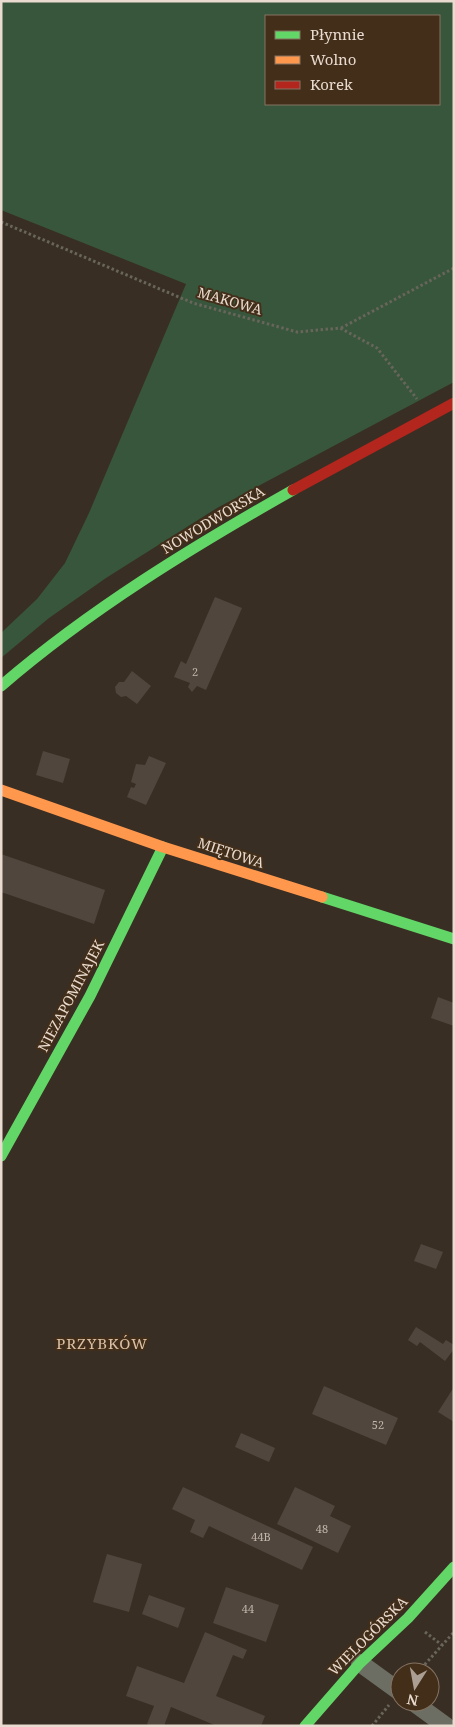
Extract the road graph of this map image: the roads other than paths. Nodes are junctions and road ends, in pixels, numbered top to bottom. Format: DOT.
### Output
graph roads {
  1 [pos="454,403"];
  2 [pos="1,686"];
  3 [pos="1,790"];
  4 [pos="163,847"];
  5 [pos="454,939"];
  6 [pos="1,1156"];
  7 [pos="454,1567"];
  8 [pos="360,1662"];
  9 [pos="390,1684"];
  10 [pos="427,1712"];
  11 [pos="305,1726"];
  12 [pos="446,1726"];
  1 -- 2 [label="street, NOWODWORSKA"];
  3 -- 4 [label="street, MIĘTOWA"];
  4 -- 5 [label="street, MIĘTOWA"];
  4 -- 6 [label="street, NIEZAPOMINAJEK"];
  7 -- 8 [label="street, WIELOGÓRSKA"];
  8 -- 9 [label="street"];
  8 -- 11 [label="street, WIELOGÓRSKA"];
  10 -- 12 [label="street"];
}
